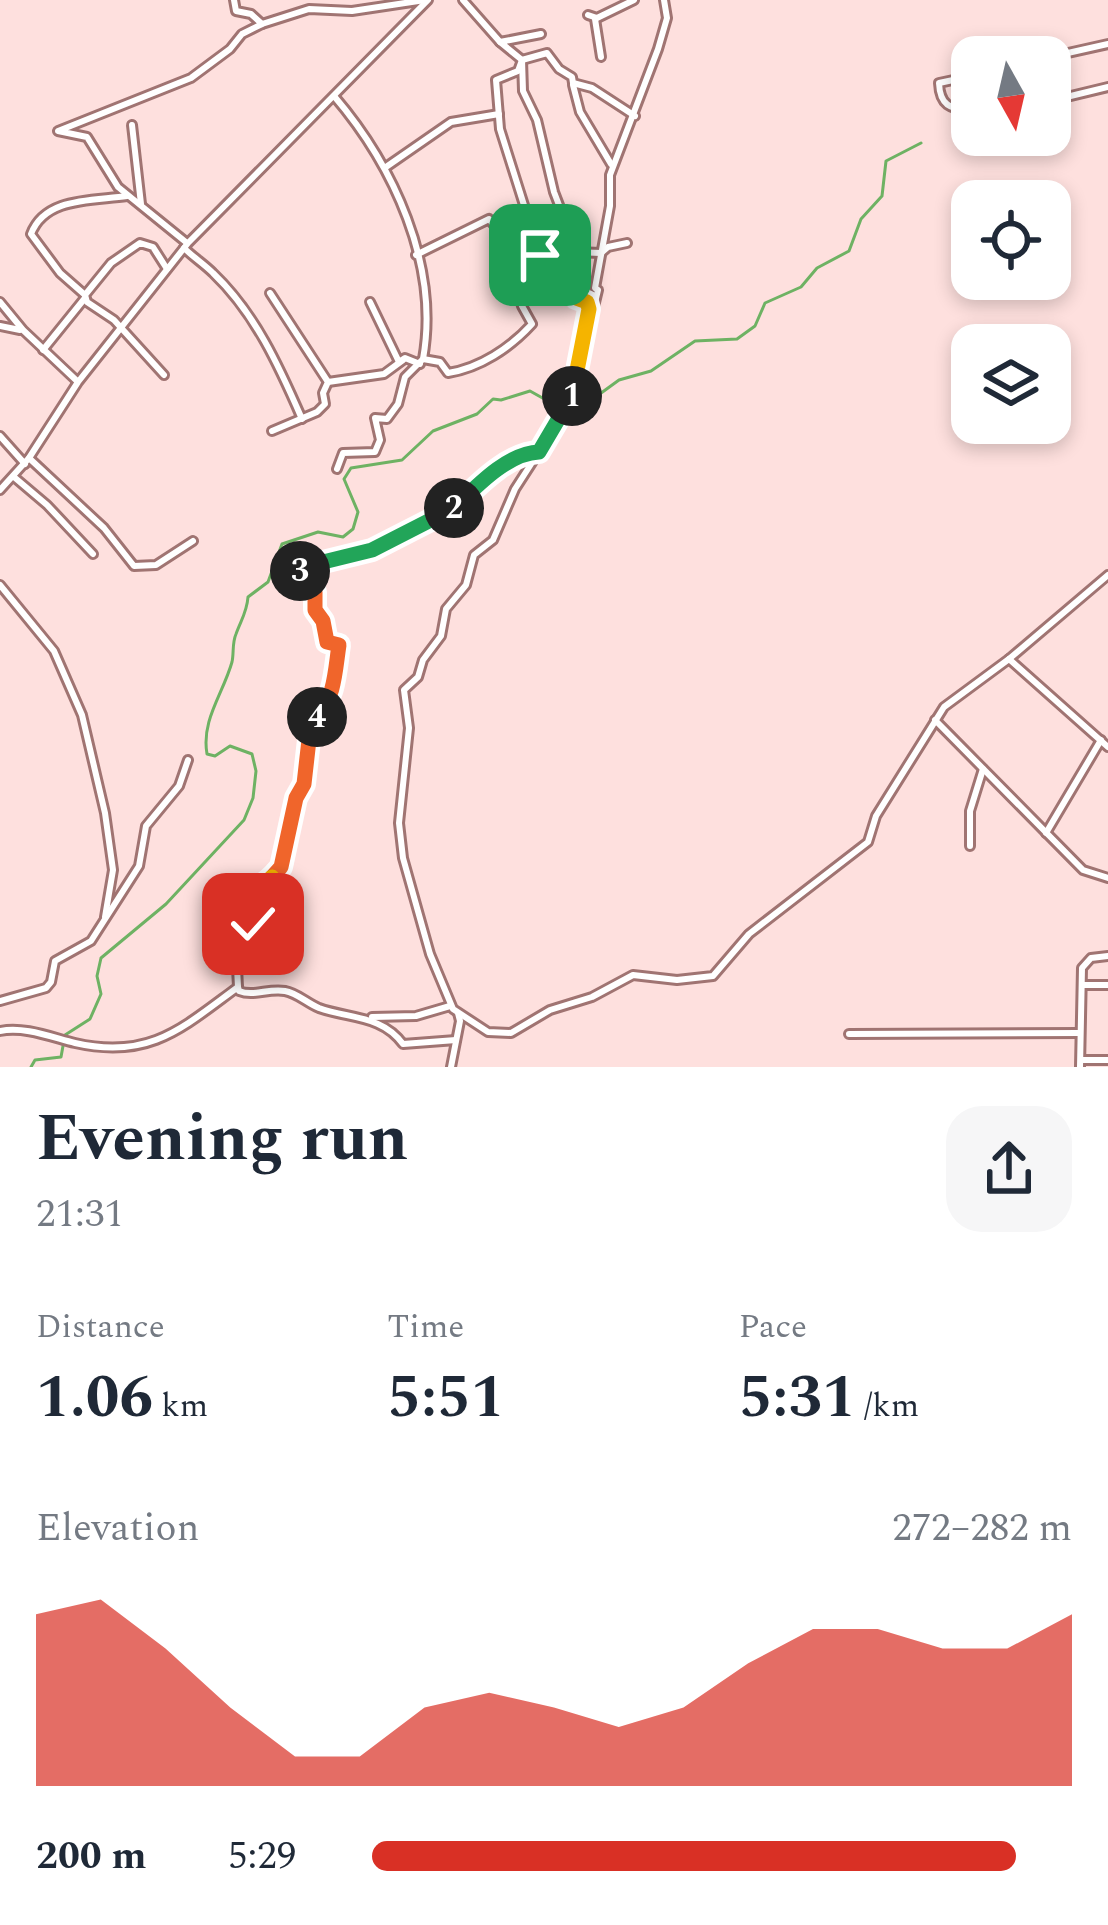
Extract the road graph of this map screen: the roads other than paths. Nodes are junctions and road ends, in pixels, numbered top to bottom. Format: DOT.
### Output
graph roads {
  1 [pos="234,0"];
  2 [pos="426,0"];
  3 [pos="477,0"];
  4 [pos="634,0"];
  5 [pos="664,0"];
  6 [pos="466,3"];
  7 [pos="314,4"];
  8 [pos="262,24"];
  9 [pos="541,34"];
  10 [pos="500,42"];
  11 [pos="1108,44"];
  12 [pos="1071,52"];
  13 [pos="601,57"];
  14 [pos="523,60"];
  15 [pos="951,80"];
  16 [pos="573,83"];
  17 [pos="1108,87"];
  18 [pos="334,96"];
  19 [pos="1071,96"];
  20 [pos="951,107"];
  21 [pos="499,114"];
  22 [pos="634,116"];
  23 [pos="132,125"];
  24 [pos="386,167"];
  25 [pos="613,167"];
  26 [pos="127,196"];
  27 [pos="141,204"];
  28 [pos="498,231"];
  29 [pos="627,243"];
  30 [pos="186,246"];
  31 [pos="535,250"];
  32 [pos="601,253"];
  33 [pos="416,255"];
  34 [pos="578,255"];
  35 [pos="546,258"];
  36 [pos="167,268"];
  37 [pos="270,293"];
  38 [pos="85,297"];
  39 [pos="0,302"];
  40 [pos="370,302"];
  41 [pos="0,326"];
  42 [pos="120,328"];
  43 [pos="23,330"];
  44 [pos="586,335"];
  45 [pos="43,350"];
  46 [pos="405,358"];
  47 [pos="421,362"];
  48 [pos="164,375"];
  49 [pos="78,382"];
  50 [pos="328,382"];
  51 [pos="302,418"];
  52 [pos="272,430"];
  53 [pos="0,436"];
  54 [pos="539,452"];
  55 [pos="27,461"];
  56 [pos="337,469"];
  57 [pos="14,477"];
  58 [pos="0,490"];
  59 [pos="194,541"];
  60 [pos="93,554"];
  61 [pos="1108,574"];
  62 [pos="0,585"];
  63 [pos="1009,659"];
  64 [pos="935,719"];
  65 [pos="1104,744"];
  66 [pos="188,760"];
  67 [pos="983,769"];
  68 [pos="1046,833"];
  69 [pos="970,846"];
  70 [pos="1108,878"];
  71 [pos="105,917"];
  72 [pos="1108,956"];
  73 [pos="1081,985"];
  74 [pos="1108,985"];
  75 [pos="238,986"];
  76 [pos="0,1001"];
  77 [pos="450,1006"];
  78 [pos="458,1013"];
  79 [pos="367,1018"];
  80 [pos="0,1031"];
  81 [pos="1080,1033"];
  82 [pos="849,1034"];
  83 [pos="456,1040"];
  84 [pos="1108,1060"];
  85 [pos="1080,1064"];
  86 [pos="451,1067"];
  1 -- 8 [label="street"];
  2 -- 7 [label="street"];
  2 -- 18 [label="street"];
  3 -- 6 [label="street"];
  4 -- 13 [label="street"];
  5 -- 22 [label="street"];
  6 -- 10 [label="street"];
  7 -- 8 [label="street"];
  8 -- 26 [label="street"];
  9 -- 10 [label="street"];
  10 -- 14 [label="street"];
  11 -- 12 [label="street"];
  14 -- 16 [label="street"];
  14 -- 21 [label="street"];
  14 -- 34 [label="street"];
  15 -- 20 [label="street"];
  16 -- 22 [label="street"];
  16 -- 25 [label="street"];
  17 -- 19 [label="street"];
  18 -- 24 [label="street"];
  18 -- 30 [label="street"];
  21 -- 24 [label="street"];
  21 -- 31 [label="street"];
  22 -- 25 [label="street"];
  23 -- 27 [label="street"];
  24 -- 33 [label="street"];
  25 -- 32 [label="street"];
  26 -- 27 [label="street"];
  26 -- 38 [label="street"];
  27 -- 30 [label="street"];
  28 -- 31 [label="street"];
  28 -- 33 [label="street"];
  28 -- 47 [label="street"];
  29 -- 32 [label="street"];
  30 -- 36 [label="street"];
  30 -- 51 [label="street"];
  31 -- 35 [label="street"];
  32 -- 34 [label="street"];
  32 -- 44 [label="street"];
  33 -- 47 [label="street"];
  34 -- 35 [label="street"];
  35 -- 44 [label="street"];
  36 -- 38 [label="street"];
  36 -- 42 [label="street"];
  37 -- 50 [label="street"];
  38 -- 42 [label="street"];
  38 -- 45 [label="street"];
  39 -- 43 [label="street"];
  40 -- 46 [label="street"];
  41 -- 43 [label="street"];
  42 -- 48 [label="street"];
  42 -- 49 [label="street"];
  43 -- 45 [label="street"];
  44 -- 54 [label="street"];
  45 -- 49 [label="street"];
  46 -- 47 [label="street"];
  46 -- 50 [label="street"];
  47 -- 56 [label="street"];
  49 -- 55 [label="street"];
  50 -- 51 [label="street"];
  51 -- 52 [label="street"];
  53 -- 55 [label="street"];
  54 -- 75 [label="street"];
  54 -- 77 [label="street"];
  55 -- 57 [label="street"];
  55 -- 59 [label="street"];
  57 -- 58 [label="street"];
  57 -- 60 [label="street"];
  61 -- 63 [label="street"];
  62 -- 71 [label="street"];
  63 -- 64 [label="street"];
  63 -- 65 [label="street"];
  64 -- 67 [label="street"];
  64 -- 78 [label="street"];
  65 -- 68 [label="street"];
  66 -- 71 [label="street"];
  67 -- 68 [label="street"];
  67 -- 69 [label="street"];
  68 -- 70 [label="street"];
  71 -- 76 [label="street"];
  72 -- 73 [label="street"];
  73 -- 74 [label="street"];
  73 -- 81 [label="street"];
  75 -- 79 [label="street"];
  75 -- 80 [label="street"];
  77 -- 78 [label="street"];
  77 -- 79 [label="street"];
  78 -- 83 [label="street"];
  79 -- 83 [label="street"];
  81 -- 82 [label="street"];
  81 -- 85 [label="street"];
  83 -- 86 [label="street"];
  84 -- 85 [label="street"];
}
